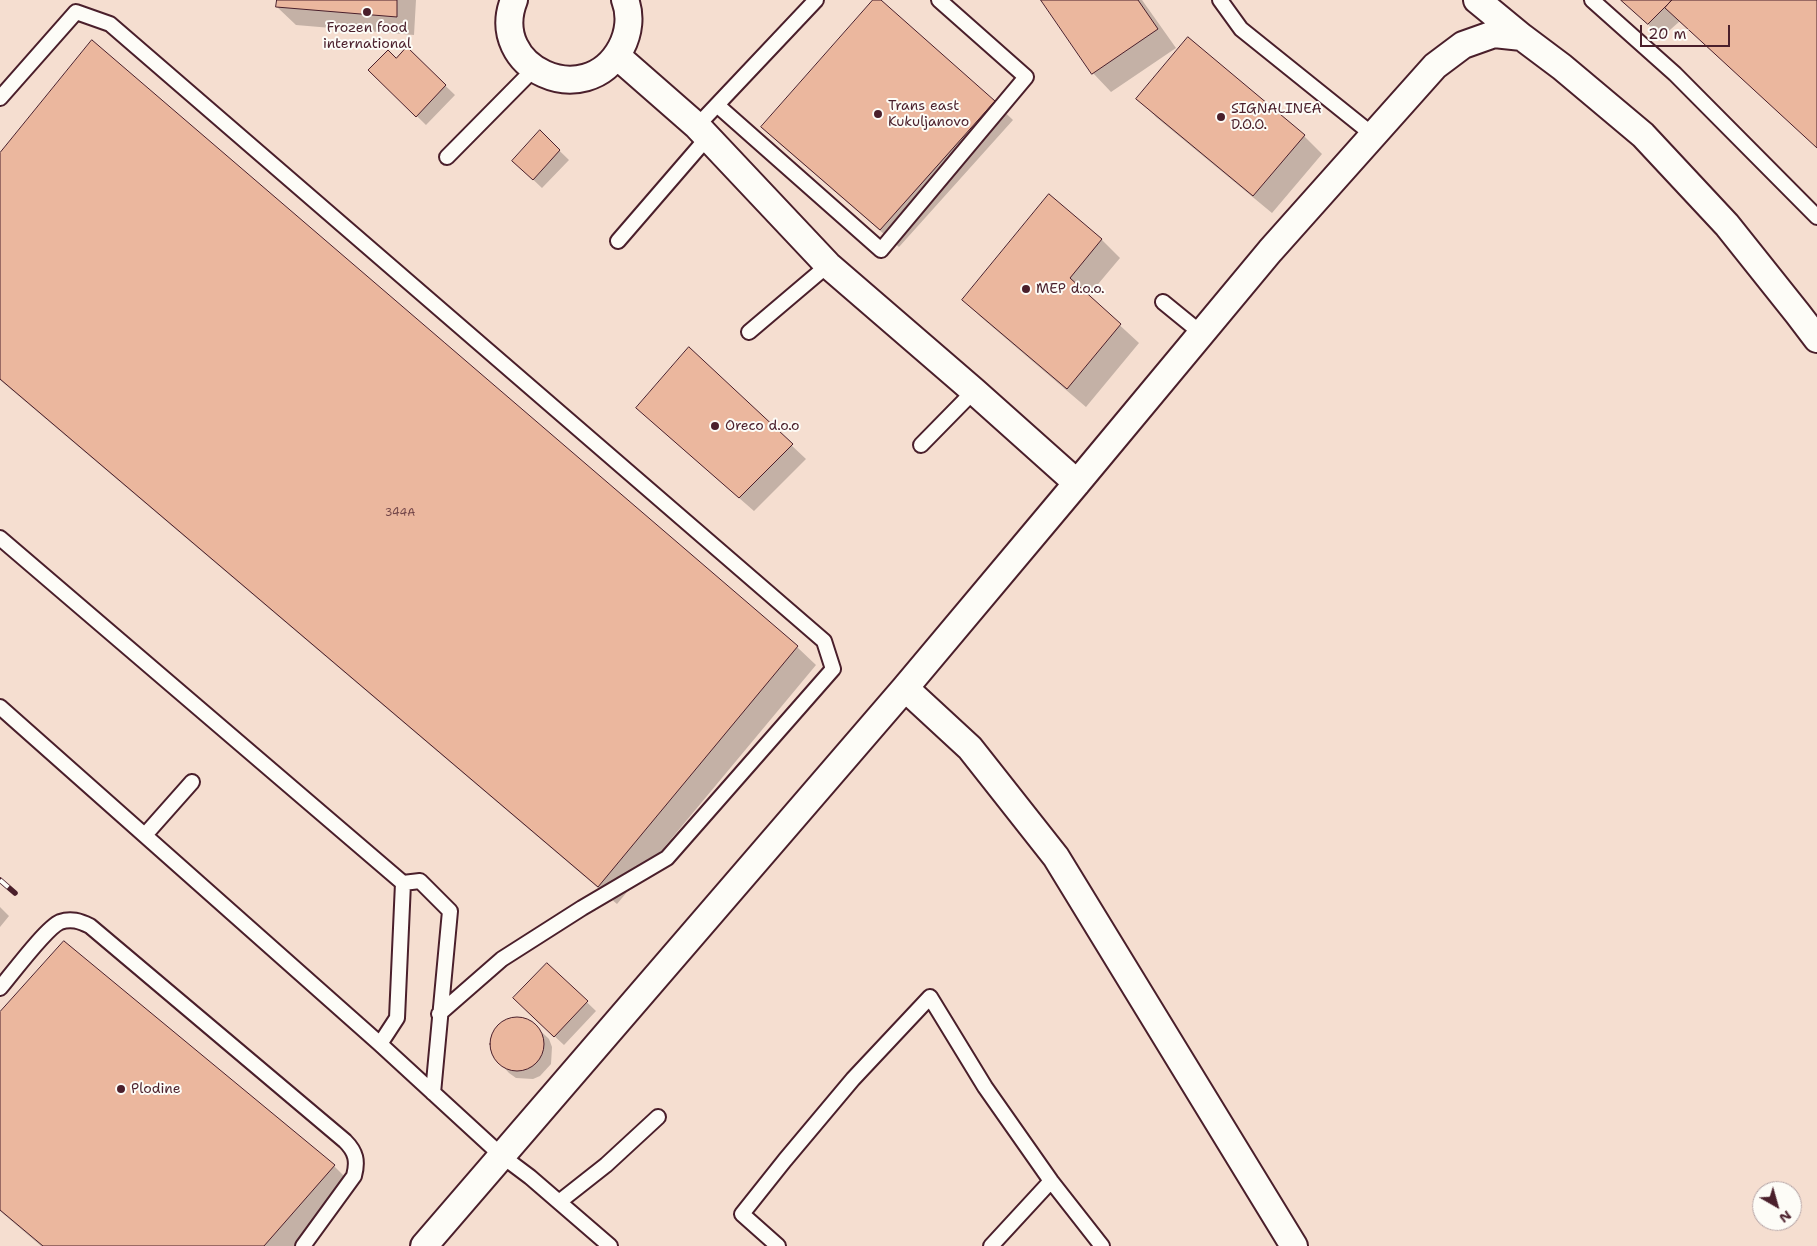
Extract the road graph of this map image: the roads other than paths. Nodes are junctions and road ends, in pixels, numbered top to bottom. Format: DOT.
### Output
graph roads {
  1 [pos="514,0"];
  2 [pos="816,0"];
  3 [pos="939,0"];
  4 [pos="1220,0"];
  5 [pos="1477,0"];
  6 [pos="1592,0"];
  7 [pos="630,1"];
  8 [pos="1522,37"];
  9 [pos="617,56"];
  10 [pos="534,69"];
  11 [pos="0,98"];
  12 [pos="717,105"];
  13 [pos="702,132"];
  14 [pos="1373,135"];
  15 [pos="447,157"];
  16 [pos="1817,216"];
  17 [pos="618,241"];
  18 [pos="828,265"];
  19 [pos="1163,302"];
  20 [pos="748,332"];
  21 [pos="1201,333"];
  22 [pos="1817,339"];
  23 [pos="974,391"];
  24 [pos="921,445"];
  25 [pos="1077,483"];
  26 [pos="0,538"];
  27 [pos="905,688"];
  28 [pos="0,707"];
  29 [pos="192,782"];
  30 [pos="144,835"];
  31 [pos="403,883"];
  32 [pos="0,988"];
  33 [pos="439,1014"];
  34 [pos="380,1044"];
  35 [pos="433,1093"];
  36 [pos="658,1117"];
  37 [pos="502,1156"];
  38 [pos="1051,1181"];
  39 [pos="559,1202"];
  40 [pos="303,1246"];
  41 [pos="424,1246"];
  42 [pos="610,1246"];
  43 [pos="778,1246"];
  44 [pos="991,1246"];
  45 [pos="1102,1246"];
  46 [pos="1294,1246"];
  1 -- 10 [label="street"];
  2 -- 12 [label="lane"];
  3 -- 12 [label="lane"];
  4 -- 14 [label="lane"];
  5 -- 8 [label="street"];
  6 -- 16 [label="lane"];
  7 -- 9 [label="street"];
  8 -- 14 [label="street"];
  8 -- 22 [label="street"];
  9 -- 10 [label="street"];
  9 -- 13 [label="street"];
  10 -- 15 [label="lane"];
  11 -- 33 [label="lane"];
  12 -- 13 [label="lane"];
  13 -- 17 [label="lane"];
  13 -- 18 [label="street"];
  14 -- 21 [label="street"];
  18 -- 20 [label="lane"];
  18 -- 23 [label="street"];
  19 -- 21 [label="lane"];
  21 -- 25 [label="street"];
  23 -- 24 [label="lane"];
  23 -- 25 [label="street"];
  25 -- 27 [label="street"];
  26 -- 31 [label="lane"];
  27 -- 37 [label="street"];
  27 -- 46 [label="street"];
  28 -- 30 [label="lane"];
  29 -- 30 [label="lane"];
  30 -- 34 [label="lane"];
  31 -- 33 [label="lane"];
  31 -- 34 [label="lane"];
  32 -- 40 [label="lane"];
  33 -- 35 [label="lane"];
  34 -- 35 [label="lane"];
  35 -- 37 [label="lane"];
  36 -- 39 [label="lane"];
  37 -- 39 [label="lane"];
  37 -- 41 [label="street"];
  38 -- 43 [label="lane"];
  38 -- 44 [label="lane"];
  38 -- 45 [label="lane"];
  39 -- 42 [label="lane"];
}
